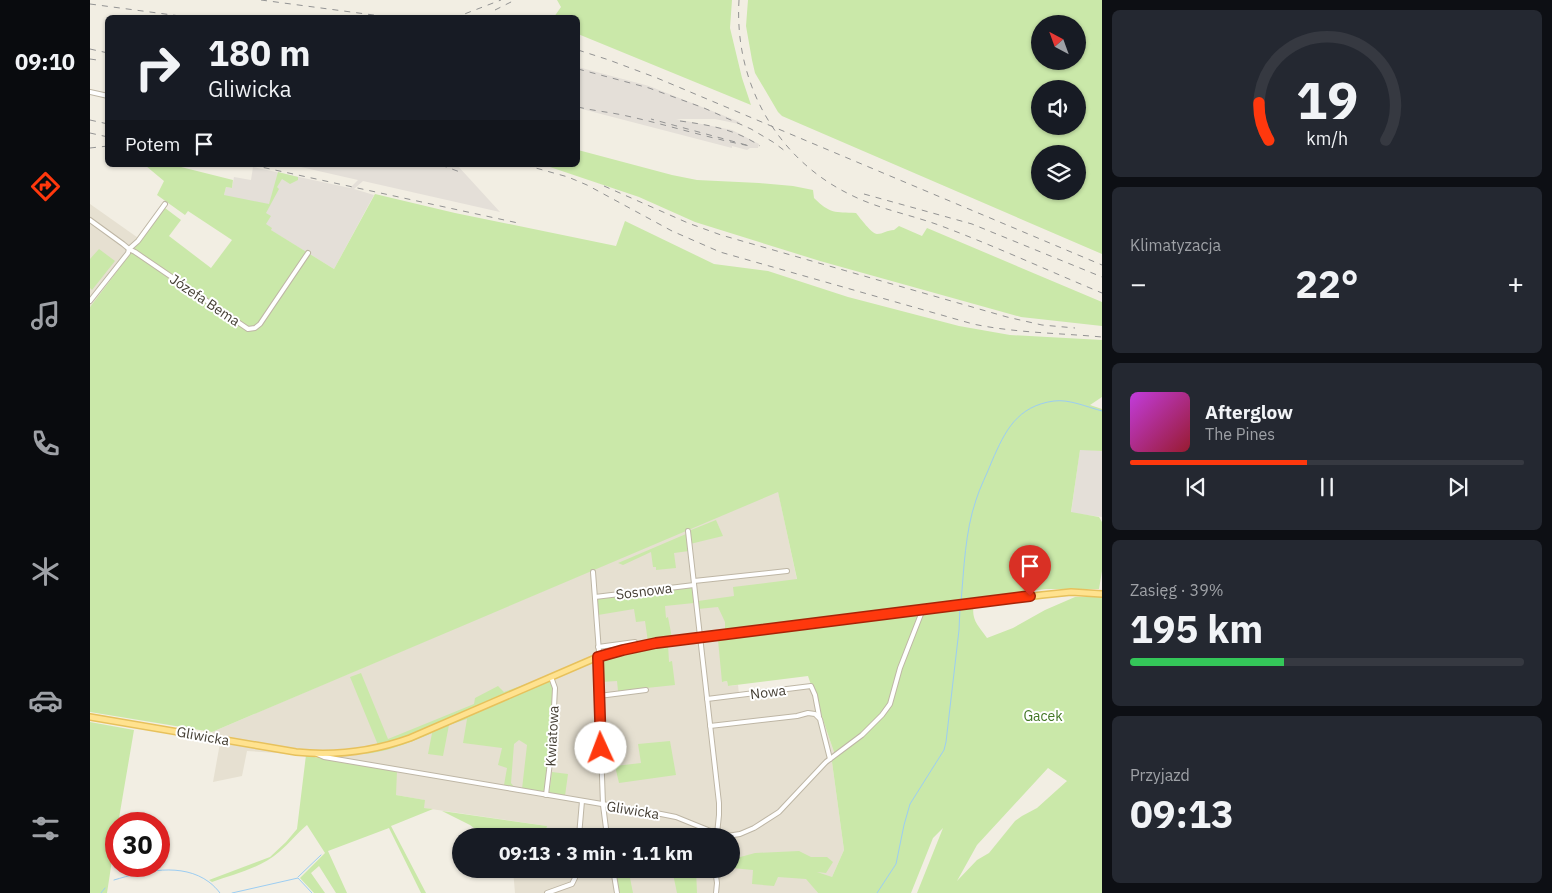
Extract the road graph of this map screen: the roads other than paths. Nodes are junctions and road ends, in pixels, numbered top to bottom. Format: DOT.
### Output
graph roads {
  1 [pos="90,92"];
  2 [pos="105,95"];
  3 [pos="166,204"];
  4 [pos="90,220"];
  5 [pos="129,249"];
  6 [pos="308,253"];
  7 [pos="90,301"];
  8 [pos="688,531"];
  9 [pos="787,571"];
  10 [pos="592,572"];
  11 [pos="694,583"];
  12 [pos="1102,594"];
  13 [pos="595,597"];
  14 [pos="923,610"];
  15 [pos="700,638"];
  16 [pos="636,642"];
  17 [pos="598,647"];
  18 [pos="598,657"];
  19 [pos="551,677"];
  20 [pos="646,690"];
  21 [pos="599,696"];
  22 [pos="707,699"];
  23 [pos="816,703"];
  24 [pos="808,713"];
  25 [pos="819,716"];
  26 [pos="90,717"];
  27 [pos="710,726"];
  28 [pos="828,750"];
  29 [pos="346,752"];
  30 [pos="316,753"];
  31 [pos="836,754"];
  32 [pos="830,759"];
  33 [pos="346,761"];
  34 [pos="546,795"];
  35 [pos="582,801"];
  36 [pos="603,805"];
  37 [pos="580,828"];
  38 [pos="607,828"];
  39 [pos="701,828"];
  40 [pos="717,828"];
  41 [pos="740,834"];
  42 [pos="575,878"];
  43 [pos="614,878"];
  44 [pos="716,878"];
  45 [pos="547,893"];
  46 [pos="617,893"];
  47 [pos="716,893"];
  1 -- 2 [label="street"];
  3 -- 5 [label="street"];
  4 -- 5 [label="street, Józefa Bema"];
  5 -- 6 [label="street, Józefa Bema"];
  5 -- 7 [label="street"];
  8 -- 11 [label="street"];
  9 -- 11 [label="street"];
  10 -- 13 [label="street"];
  11 -- 13 [label="street, Sosnowa"];
  11 -- 15 [label="street"];
  12 -- 14 [label="main road, Gliwicka"];
  13 -- 17 [label="street"];
  14 -- 15 [label="main road, Gliwicka"];
  14 -- 31 [label="street, Gliwicka"];
  15 -- 18 [label="main road, Gliwicka"];
  15 -- 22 [label="street"];
  16 -- 17 [label="street"];
  17 -- 18 [label="street"];
  18 -- 19 [label="main road, Gliwicka"];
  18 -- 21 [label="street"];
  19 -- 29 [label="main road, Gliwicka"];
  19 -- 34 [label="street, Kwiatowa"];
  20 -- 21 [label="street"];
  21 -- 36 [label="street"];
  22 -- 23 [label="street, Nowa"];
  22 -- 27 [label="street"];
  23 -- 24 [label="street"];
  23 -- 25 [label="street, Nowa"];
  24 -- 25 [label="street, Nowa"];
  24 -- 27 [label="street, Nowa"];
  25 -- 28 [label="street, Nowa"];
  26 -- 30 [label="main road, Gliwicka"];
  27 -- 40 [label="street"];
  28 -- 31 [label="street"];
  28 -- 32 [label="street, Nowa"];
  29 -- 30 [label="main road, Gliwicka"];
  29 -- 33 [label="street"];
  30 -- 33 [label="street, Gliwicka"];
  31 -- 32 [label="street, Gliwicka"];
  32 -- 41 [label="street, Gliwicka"];
  33 -- 34 [label="street, Gliwicka"];
  34 -- 35 [label="street, Gliwicka"];
  35 -- 36 [label="street, Gliwicka"];
  35 -- 37 [label="street"];
  36 -- 38 [label="street"];
  36 -- 39 [label="street, Gliwicka"];
  42 -- 45 [label="street"];
  43 -- 46 [label="street"];
  44 -- 47 [label="street"];
}
